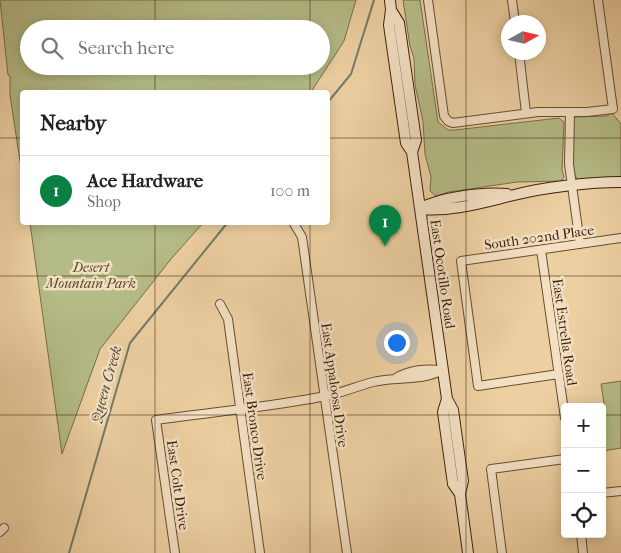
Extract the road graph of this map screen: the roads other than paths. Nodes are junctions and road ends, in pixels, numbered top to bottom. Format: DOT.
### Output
graph roads {
  1 [pos="428,0"];
  2 [pos="512,0"];
  3 [pos="598,0"];
  4 [pos="390,5"];
  5 [pos="514,15"];
  6 [pos="520,60"];
  7 [pos="570,112"];
  8 [pos="526,113"];
  9 [pos="621,182"];
  10 [pos="571,186"];
  11 [pos="420,209"];
  12 [pos="296,225"];
  13 [pos="621,238"];
  14 [pos="580,244"];
  15 [pos="541,250"];
  16 [pos="220,304"];
  17 [pos="443,370"];
  18 [pos="559,374"];
  19 [pos="324,397"];
  20 [pos="563,403"];
  21 [pos="240,408"];
  22 [pos="561,460"];
  23 [pos="621,490"];
  24 [pos="606,492"];
  25 [pos="581,538"];
  26 [pos="175,553"];
  27 [pos="260,553"];
  28 [pos="347,553"];
  29 [pos="468,553"];
  30 [pos="502,553"];
  31 [pos="583,553"];
  1 -- 8 [label="street"];
  2 -- 5 [label="street"];
  3 -- 7 [label="street"];
  4 -- 11 [label="main road, East Ocotillo Road"];
  6 -- 8 [label="street"];
  7 -- 8 [label="street"];
  7 -- 10 [label="street"];
  9 -- 10 [label="main road"];
  10 -- 11 [label="main road"];
  10 -- 14 [label="street"];
  11 -- 17 [label="main road, East Ocotillo Road"];
  12 -- 19 [label="street, East Appaloosa Drive"];
  13 -- 14 [label="street, South 202nd Place"];
  14 -- 15 [label="street, South 202nd Place"];
  15 -- 18 [label="street, East Estrella Road"];
  15 -- 18 [label="street, South 202nd Place"];
  16 -- 21 [label="street, East Bronco Drive"];
  17 -- 19 [label="street"];
  17 -- 29 [label="main road, East Ocotillo Road"];
  18 -- 20 [label="street, East Estrella Road"];
  19 -- 21 [label="street"];
  19 -- 28 [label="street, East Appaloosa Drive"];
  21 -- 26 [label="street, East Colt Drive"];
  21 -- 27 [label="street, East Bronco Drive"];
  22 -- 30 [label="street"];
  23 -- 24 [label="street"];
  25 -- 31 [label="street"];
}
